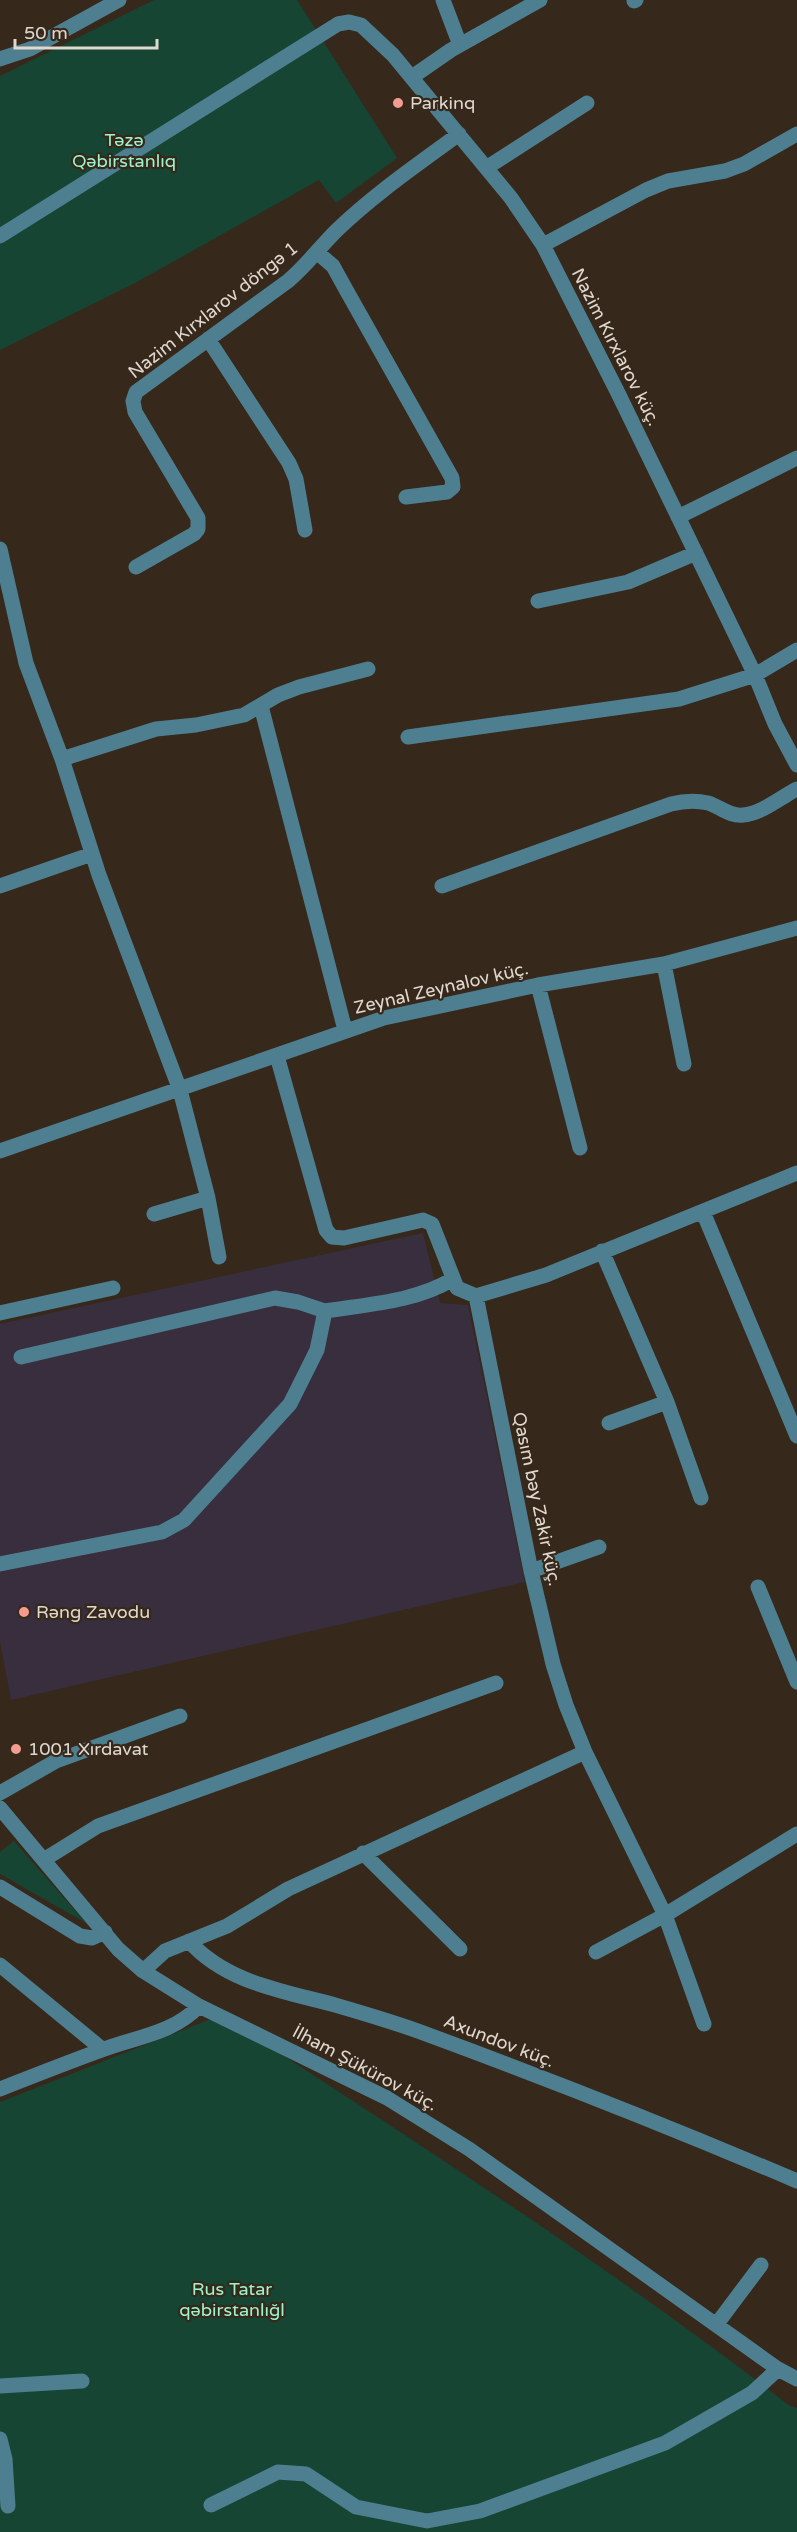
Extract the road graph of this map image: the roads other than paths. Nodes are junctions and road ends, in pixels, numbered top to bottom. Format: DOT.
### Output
graph roads {
  1 [pos="119,0"];
  2 [pos="442,0"];
  3 [pos="540,0"];
  4 [pos="460,45"];
  5 [pos="0,59"];
  6 [pos="412,77"];
  7 [pos="587,103"];
  8 [pos="459,134"];
  9 [pos="797,134"];
  10 [pos="486,168"];
  11 [pos="0,236"];
  12 [pos="543,244"];
  13 [pos="318,253"];
  14 [pos="208,339"];
  15 [pos="797,458"];
  16 [pos="406,497"];
  17 [pos="678,517"];
  18 [pos="305,530"];
  19 [pos="0,549"];
  20 [pos="696,553"];
  21 [pos="136,567"];
  22 [pos="3,579"];
  23 [pos="538,601"];
  24 [pos="797,650"];
  25 [pos="368,669"];
  26 [pos="755,675"];
  27 [pos="261,706"];
  28 [pos="408,737"];
  29 [pos="62,759"];
  30 [pos="797,765"];
  31 [pos="797,789"];
  32 [pos="92,854"];
  33 [pos="0,886"];
  34 [pos="442,886"];
  35 [pos="797,928"];
  36 [pos="664,964"];
  37 [pos="538,985"];
  38 [pos="345,1030"];
  39 [pos="277,1056"];
  40 [pos="684,1064"];
  41 [pos="180,1090"];
  42 [pos="580,1148"];
  43 [pos="0,1151"];
  44 [pos="797,1173"];
  45 [pos="208,1198"];
  46 [pos="704,1212"];
  47 [pos="154,1214"];
  48 [pos="602,1251"];
  49 [pos="219,1257"];
  50 [pos="453,1279"];
  51 [pos="113,1288"];
  52 [pos="476,1296"];
  53 [pos="325,1311"];
  54 [pos="0,1313"];
  55 [pos="21,1357"];
  56 [pos="667,1402"];
  57 [pos="609,1423"];
  58 [pos="797,1436"];
  59 [pos="701,1498"];
  60 [pos="599,1546"];
  61 [pos="0,1564"];
  62 [pos="531,1571"];
  63 [pos="758,1587"];
  64 [pos="797,1682"];
  65 [pos="496,1683"];
  66 [pos="180,1716"];
  67 [pos="585,1752"];
  68 [pos="0,1793"];
  69 [pos="0,1808"];
  70 [pos="797,1834"];
  71 [pos="363,1853"];
  72 [pos="45,1859"];
  73 [pos="0,1887"];
  74 [pos="664,1915"];
  75 [pos="105,1932"];
  76 [pos="189,1941"];
  77 [pos="460,1949"];
  78 [pos="596,1952"];
  79 [pos="0,1965"];
  80 [pos="143,1971"];
  81 [pos="199,2006"];
  82 [pos="704,2024"];
  83 [pos="102,2049"];
  84 [pos="0,2089"];
  85 [pos="797,2181"];
  86 [pos="761,2265"];
  87 [pos="716,2325"];
  88 [pos="777,2369"];
  89 [pos="797,2379"];
  90 [pos="82,2381"];
  91 [pos="0,2386"];
  92 [pos="0,2439"];
  93 [pos="211,2505"];
  94 [pos="8,2506"];
  1 -- 5 [label="street"];
  2 -- 4 [label="street"];
  3 -- 4 [label="street"];
  4 -- 6 [label="street"];
  6 -- 8 [label="street, Nazim Kırxlarov küç."];
  6 -- 11 [label="street, Nazim Kırxlarov küç."];
  7 -- 10 [label="street"];
  8 -- 10 [label="street, Nazim Kırxlarov küç."];
  8 -- 13 [label="street, Nazim Kırxlarov döngə 1"];
  9 -- 12 [label="street"];
  10 -- 12 [label="street, Nazim Kırxlarov küç."];
  12 -- 17 [label="street, Nazim Kırxlarov küç."];
  13 -- 14 [label="street, Nazim Kırxlarov döngə 1"];
  13 -- 16 [label="street"];
  14 -- 18 [label="street"];
  14 -- 21 [label="street, Nazim Kırxlarov döngə 1"];
  15 -- 17 [label="street"];
  17 -- 20 [label="street, Nazim Kırxlarov küç."];
  19 -- 22 [label="street"];
  20 -- 23 [label="street"];
  20 -- 26 [label="street, Nazim Kırxlarov küç."];
  22 -- 29 [label="street"];
  24 -- 26 [label="street"];
  25 -- 27 [label="street"];
  26 -- 28 [label="street"];
  26 -- 30 [label="street, Nazim Kırxlarov küç."];
  27 -- 29 [label="street"];
  27 -- 38 [label="street"];
  29 -- 32 [label="street"];
  31 -- 34 [label="street"];
  32 -- 33 [label="street"];
  32 -- 41 [label="street"];
  35 -- 36 [label="street, Zeynal Zeynalov küç."];
  36 -- 37 [label="street, Zeynal Zeynalov küç."];
  36 -- 40 [label="street"];
  37 -- 38 [label="street, Zeynal Zeynalov küç."];
  37 -- 42 [label="street"];
  38 -- 39 [label="street, Zeynal Zeynalov küç."];
  39 -- 41 [label="street, Zeynal Zeynalov küç."];
  39 -- 50 [label="street"];
  41 -- 43 [label="street, Zeynal Zeynalov küç."];
  41 -- 45 [label="street"];
  44 -- 46 [label="street"];
  45 -- 47 [label="street"];
  45 -- 49 [label="street"];
  46 -- 48 [label="street"];
  46 -- 58 [label="street"];
  48 -- 52 [label="street"];
  48 -- 56 [label="street"];
  50 -- 52 [label="street"];
  50 -- 53 [label="street"];
  51 -- 54 [label="street"];
  52 -- 62 [label="street, Qasım bəy Zakir küç."];
  53 -- 55 [label="street"];
  53 -- 61 [label="street"];
  56 -- 57 [label="street"];
  56 -- 59 [label="street"];
  60 -- 62 [label="street"];
  62 -- 67 [label="street, Qasım bəy Zakir küç."];
  63 -- 64 [label="street"];
  65 -- 72 [label="street"];
  66 -- 68 [label="street"];
  67 -- 71 [label="street"];
  67 -- 74 [label="street, Qasım bəy Zakir küç."];
  69 -- 72 [label="street, İlham Şükürov küç."];
  70 -- 74 [label="street"];
  71 -- 76 [label="street"];
  71 -- 77 [label="street"];
  72 -- 75 [label="street, İlham Şükürov küç."];
  73 -- 75 [label="street"];
  74 -- 78 [label="street"];
  74 -- 82 [label="street, Qasım bəy Zakir küç."];
  75 -- 80 [label="street, İlham Şükürov küç."];
  76 -- 80 [label="street"];
  76 -- 85 [label="street, Axundov küç."];
  79 -- 83 [label="street"];
  80 -- 81 [label="street, İlham Şükürov küç."];
  81 -- 83 [label="street"];
  81 -- 87 [label="street, İlham Şükürov küç."];
  83 -- 84 [label="street"];
  86 -- 87 [label="street"];
  87 -- 88 [label="street, İlham Şükürov küç."];
  88 -- 89 [label="street, İlham Şükürov küç."];
  88 -- 93 [label="street"];
  90 -- 91 [label="street"];
  92 -- 94 [label="street"];
}
